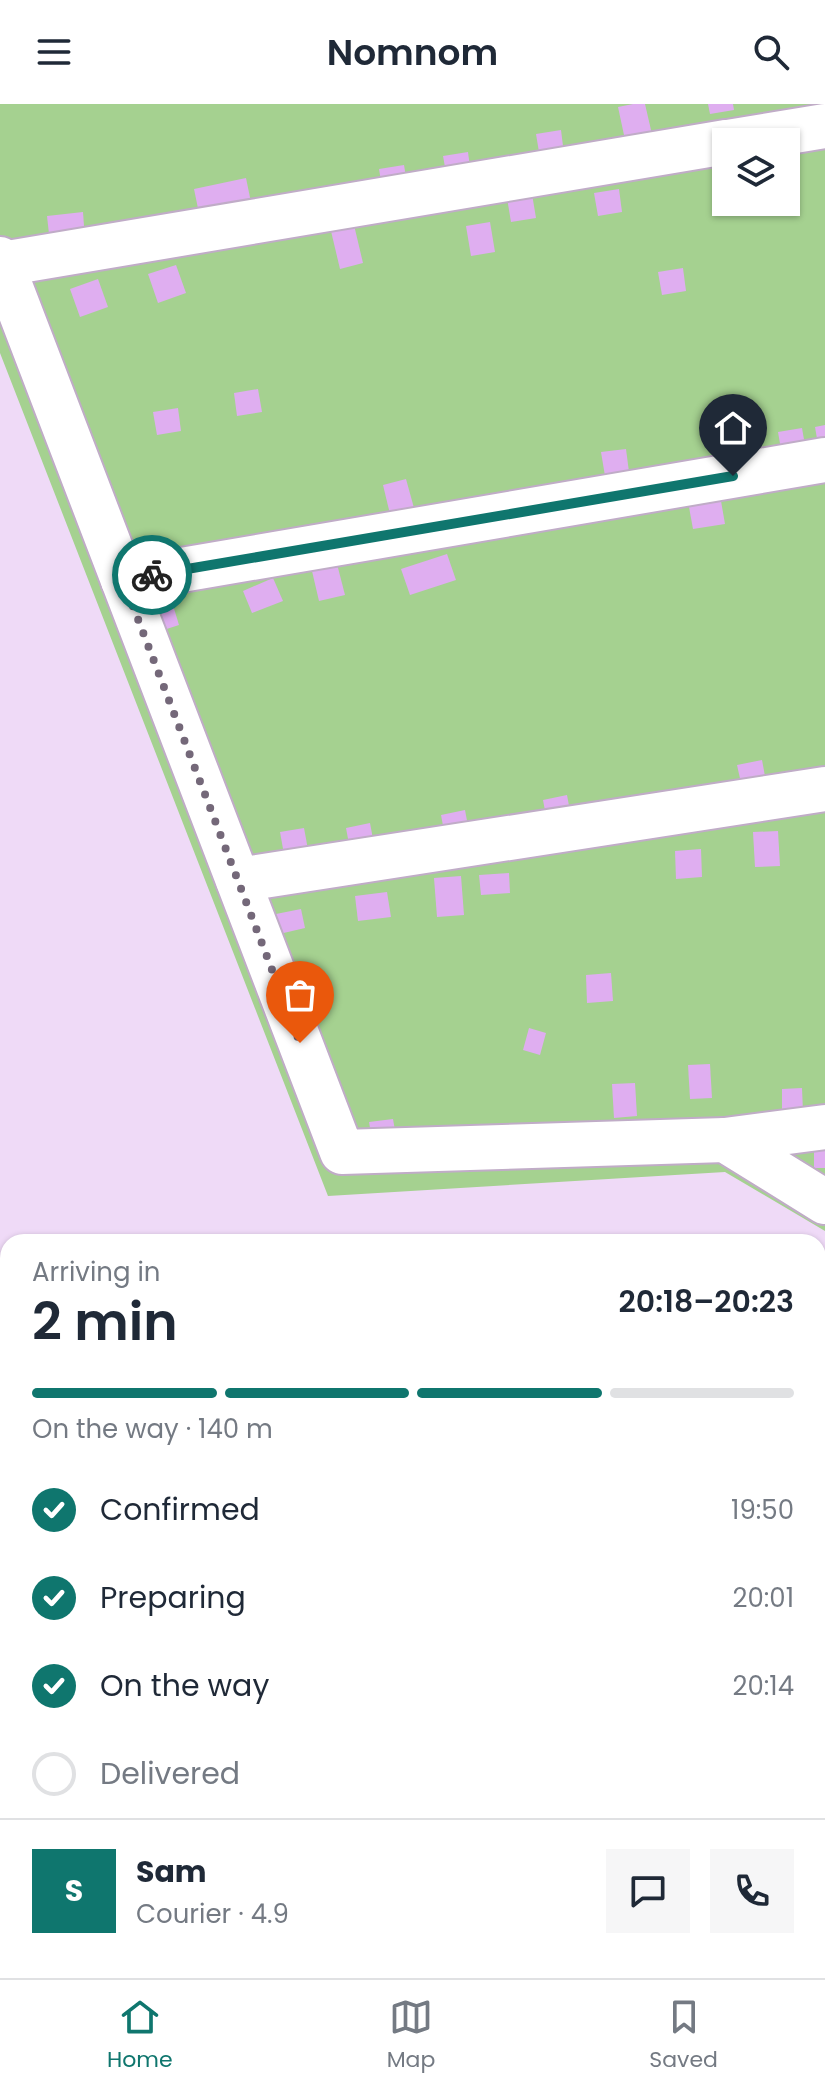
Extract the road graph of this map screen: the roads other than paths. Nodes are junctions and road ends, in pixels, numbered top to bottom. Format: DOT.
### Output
graph roads {
  1 [pos="825,126"];
  2 [pos="800,130"];
  3 [pos="712,144"];
  4 [pos="1,262"];
  5 [pos="825,460"];
  6 [pos="123,580"];
  7 [pos="825,789"];
  8 [pos="238,880"];
  9 [pos="825,1127"];
  10 [pos="725,1140"];
  11 [pos="825,1202"];
  1 -- 2 [label="street"];
  3 -- 4 [label="street"];
  4 -- 6 [label="street"];
  5 -- 6 [label="street"];
  6 -- 8 [label="street"];
  7 -- 8 [label="street"];
  8 -- 10 [label="street"];
  9 -- 10 [label="street"];
  10 -- 11 [label="street"];
}
